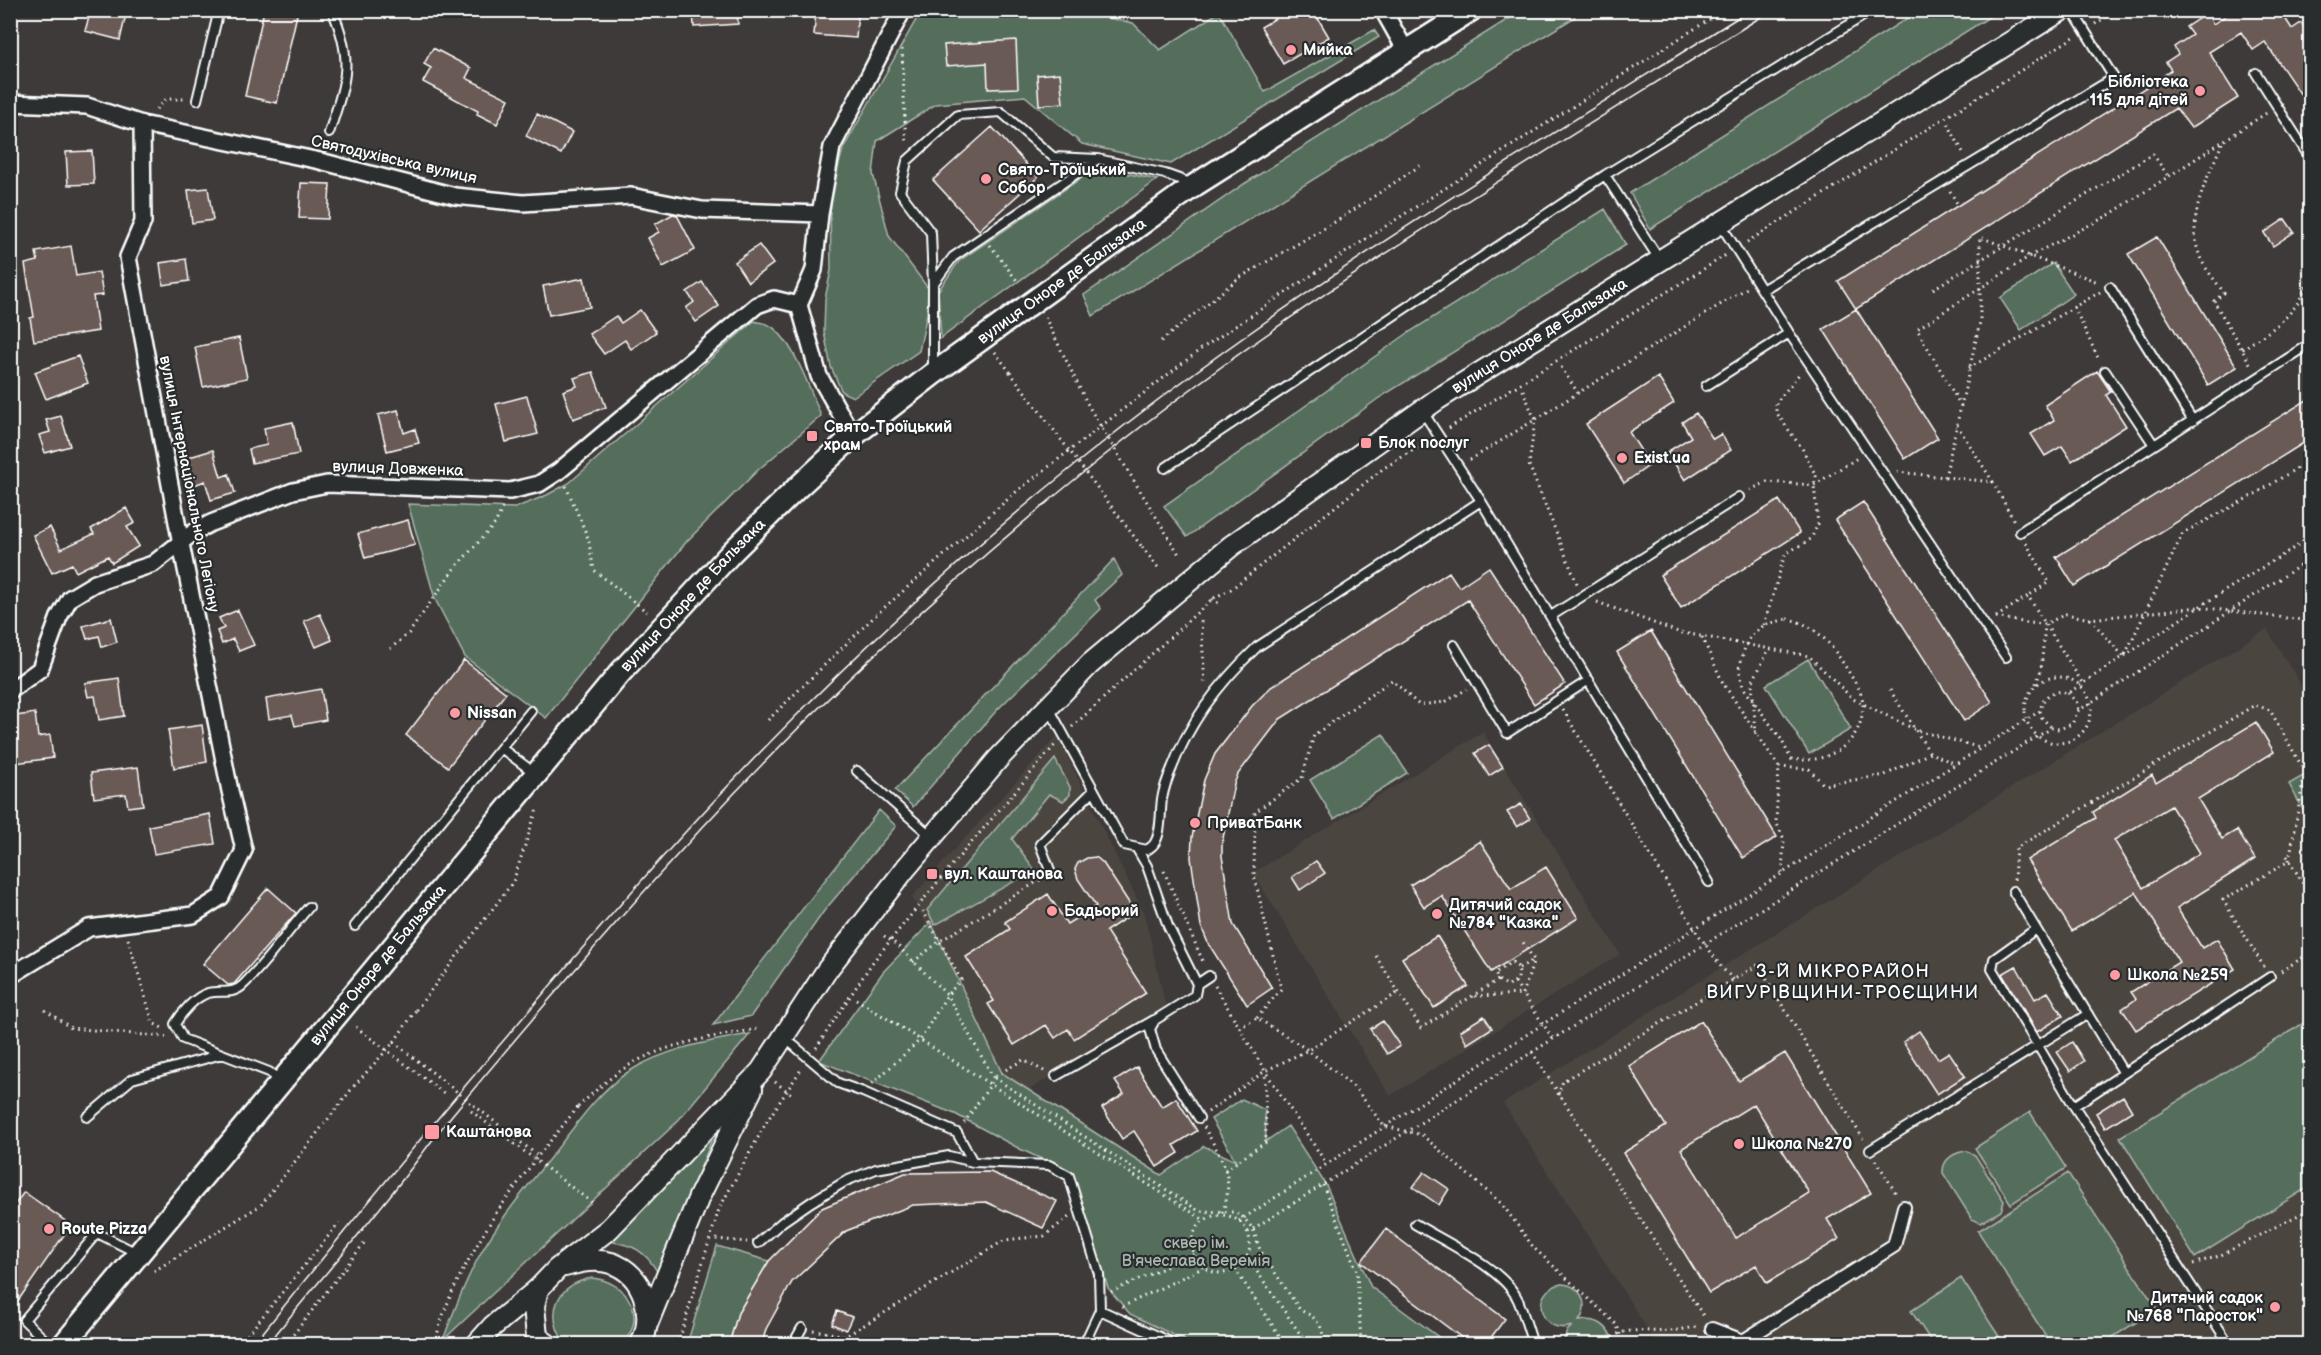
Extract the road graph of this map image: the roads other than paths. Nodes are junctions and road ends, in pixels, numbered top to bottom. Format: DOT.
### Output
graph roads {
  1 [pos="219,10"];
  2 [pos="332,10"];
  3 [pos="1383,10"];
  4 [pos="1471,10"];
  5 [pos="1873,10"];
  6 [pos="2061,10"];
  7 [pos="2072,10"];
  8 [pos="902,13"];
  9 [pos="1406,51"];
  10 [pos="2256,73"];
  11 [pos="197,100"];
  12 [pos="10,102"];
  13 [pos="142,124"];
  14 [pos="329,133"];
  15 [pos="2310,158"];
  16 [pos="1098,159"];
  17 [pos="1605,175"];
  18 [pos="1195,185"];
  19 [pos="820,214"];
  20 [pos="1720,223"];
  21 [pos="1660,261"];
  22 [pos="933,284"];
  23 [pos="2110,287"];
  24 [pos="1762,290"];
  25 [pos="799,304"];
  26 [pos="1789,333"];
  27 [pos="2310,344"];
  28 [pos="2105,371"];
  29 [pos="933,374"];
  30 [pos="1706,386"];
  31 [pos="1422,411"];
  32 [pos="2193,421"];
  33 [pos="853,436"];
  34 [pos="2154,445"];
  35 [pos="1165,468"];
  36 [pos="1739,497"];
  37 [pos="1482,501"];
  38 [pos="2020,532"];
  39 [pos="181,544"];
  40 [pos="1551,616"];
  41 [pos="1454,645"];
  42 [pos="2006,657"];
  43 [pos="1589,680"];
  44 [pos="10,691"];
  45 [pos="1048,707"];
  46 [pos="531,711"];
  47 [pos="501,748"];
  48 [pos="857,771"];
  49 [pos="536,775"];
  50 [pos="1094,790"];
  51 [pos="932,837"];
  52 [pos="1137,849"];
  53 [pos="1051,873"];
  54 [pos="1709,882"];
  55 [pos="2013,891"];
  56 [pos="309,907"];
  57 [pos="356,926"];
  58 [pos="2036,929"];
  59 [pos="10,976"];
  60 [pos="1209,976"];
  61 [pos="2270,977"];
  62 [pos="1197,984"];
  63 [pos="2088,1014"];
  64 [pos="1155,1020"];
  65 [pos="784,1037"];
  66 [pos="2038,1045"];
  67 [pos="224,1054"];
  68 [pos="2123,1072"];
  69 [pos="768,1076"];
  70 [pos="1056,1077"];
  71 [pos="283,1082"];
  72 [pos="2074,1106"];
  73 [pos="87,1117"];
  74 [pos="1199,1118"];
  75 [pos="1870,1150"];
  76 [pos="973,1162"];
  77 [pos="1904,1207"];
  78 [pos="1415,1224"];
  79 [pos="758,1243"];
  80 [pos="139,1254"];
  81 [pos="557,1269"];
  82 [pos="538,1289"];
  83 [pos="1100,1310"];
  84 [pos="648,1322"];
  85 [pos="802,1329"];
  86 [pos="1712,1329"];
  87 [pos="1743,1343"];
  88 [pos="49,1344"];
  89 [pos="64,1344"];
  90 [pos="477,1344"];
  91 [pos="547,1344"];
  92 [pos="641,1344"];
  93 [pos="793,1344"];
  94 [pos="1084,1344"];
  95 [pos="1175,1344"];
  96 [pos="1533,1344"];
  97 [pos="2229,1344"];
  1 -- 11 [label="lane"];
  2 -- 14 [label="lane"];
  3 -- 9 [label="street"];
  4 -- 9 [label="main road, вулиця Оноре де Бальзака"];
  5 -- 17 [label="lane"];
  6 -- 20 [label="street, вулиця Оноре де Бальзака"];
  7 -- 24 [label="lane"];
  8 -- 19 [label="street"];
  9 -- 18 [label="main road, вулиця Оноре де Бальзака"];
  10 -- 15 [label="lane"];
  12 -- 13 [label="street, Святодухівська вулиця"];
  13 -- 19 [label="street, Святодухівська вулиця"];
  13 -- 39 [label="street, вулиця Інтернаціонального Легіону"];
  16 -- 18 [label="lane"];
  16 -- 22 [label="lane"];
  16 -- 22 [label="lane"];
  17 -- 21 [label="lane"];
  17 -- 35 [label="lane"];
  18 -- 29 [label="main road, вулиця Оноре де Бальзака"];
  19 -- 25 [label="street"];
  20 -- 21 [label="street, вулиця Оноре де Бальзака"];
  20 -- 24 [label="lane"];
  21 -- 31 [label="street, вулиця Оноре де Бальзака"];
  22 -- 29 [label="lane"];
  23 -- 32 [label="lane"];
  24 -- 26 [label="lane"];
  25 -- 33 [label="street"];
  25 -- 39 [label="street, вулиця Довженка"];
  26 -- 30 [label="lane"];
  26 -- 42 [label="lane"];
  27 -- 32 [label="lane"];
  28 -- 34 [label="lane"];
  29 -- 33 [label="main road, вулиця Оноре де Бальзака"];
  31 -- 37 [label="lane"];
  31 -- 45 [label="street, вулиця Оноре де Бальзака"];
  32 -- 34 [label="lane"];
  33 -- 49 [label="main road, вулиця Оноре де Бальзака"];
  34 -- 38 [label="lane"];
  36 -- 40 [label="lane"];
  37 -- 40 [label="lane"];
  37 -- 52 [label="lane"];
  39 -- 44 [label="street, вулиця Довженка"];
  39 -- 59 [label="street, вулиця Інтернаціонального Легіону"];
  40 -- 43 [label="lane"];
  41 -- 43 [label="lane"];
  43 -- 54 [label="lane"];
  45 -- 50 [label="lane"];
  45 -- 51 [label="street, вулиця Оноре де Бальзака"];
  46 -- 47 [label="lane"];
  47 -- 49 [label="lane"];
  47 -- 57 [label="lane"];
  48 -- 51 [label="lane"];
  49 -- 71 [label="main road, вулиця Оноре де Бальзака"];
  50 -- 52 [label="lane"];
  50 -- 53 [label="lane"];
  51 -- 65 [label="street, вулиця Оноре де Бальзака"];
  52 -- 62 [label="lane"];
  55 -- 58 [label="lane"];
  56 -- 67 [label="lane"];
  58 -- 63 [label="lane"];
  58 -- 66 [label="lane"];
  60 -- 62 [label="lane"];
  61 -- 68 [label="lane"];
  62 -- 64 [label="lane"];
  63 -- 66 [label="lane"];
  63 -- 68 [label="lane"];
  64 -- 70 [label="lane"];
  64 -- 74 [label="lane"];
  65 -- 69 [label="street, вулиця Оноре де Бальзака"];
  65 -- 76 [label="lane"];
  66 -- 72 [label="lane"];
  66 -- 75 [label="lane"];
  67 -- 71 [label="lane"];
  67 -- 73 [label="lane"];
  68 -- 72 [label="lane"];
  69 -- 81 [label="street, вулиця Оноре де Бальзака"];
  69 -- 84 [label="street, вулиця Оноре де Бальзака"];
  71 -- 80 [label="main road, вулиця Оноре де Бальзака"];
  72 -- 97 [label="lane"];
  76 -- 79 [label="lane"];
  76 -- 83 [label="lane"];
  77 -- 87 [label="street"];
  78 -- 96 [label="lane"];
  80 -- 88 [label="lane"];
  80 -- 89 [label="main road, вулиця Оноре де Бальзака"];
  81 -- 82 [label="street, вулиця Оноре де Бальзака"];
  81 -- 84 [label="street"];
  82 -- 90 [label="street"];
  82 -- 91 [label="street"];
  83 -- 94 [label="lane"];
  83 -- 95 [label="lane"];
  84 -- 92 [label="street, вулиця Оноре де Бальзака"];
  85 -- 93 [label="lane"];
  86 -- 87 [label="street"];
}
